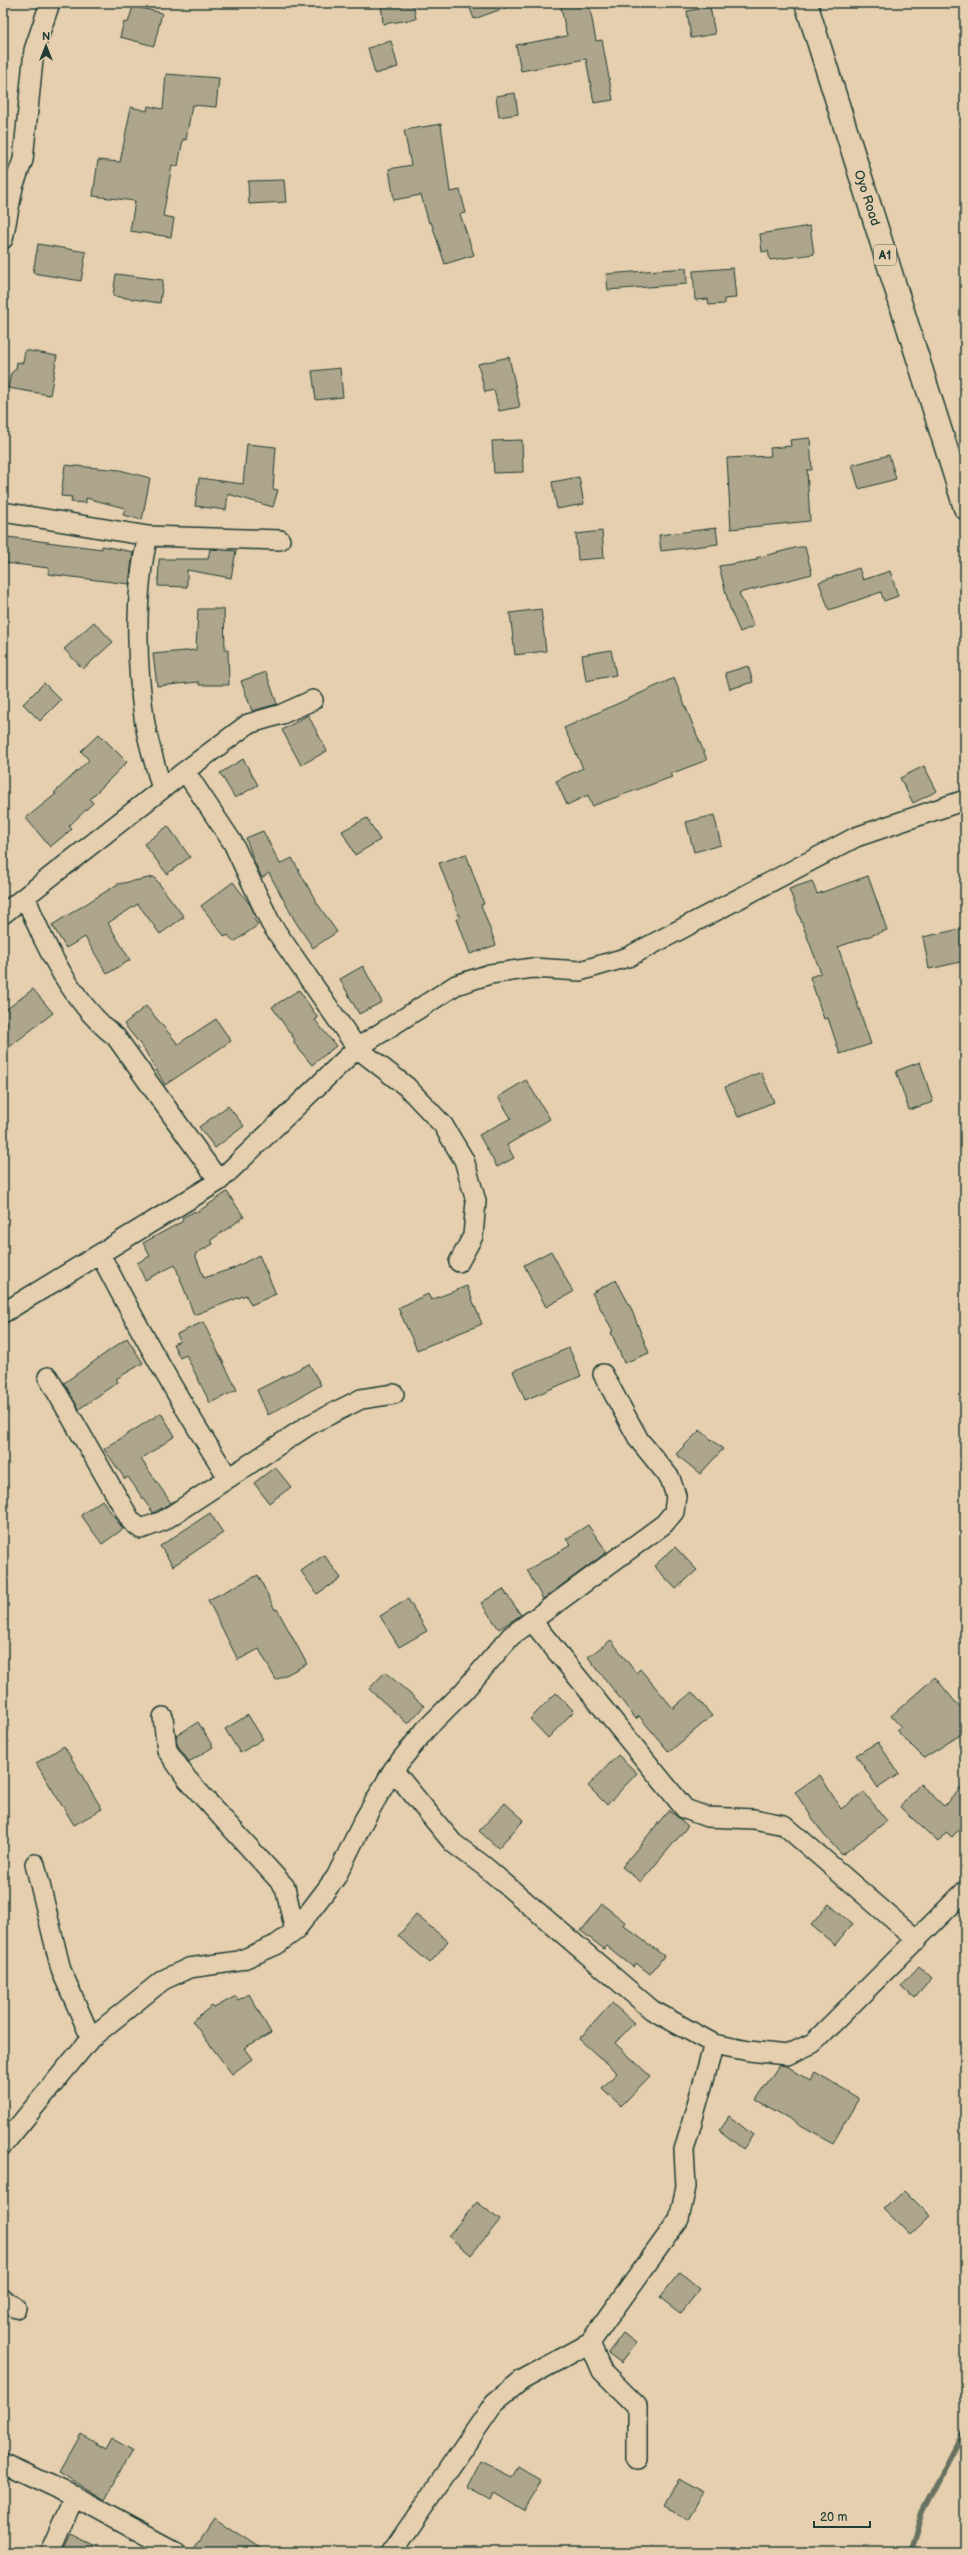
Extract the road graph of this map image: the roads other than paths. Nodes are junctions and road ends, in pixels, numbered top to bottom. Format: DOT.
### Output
graph roads {
  1 [pos="50,3"];
  2 [pos="806,3"];
  3 [pos="3,239"];
  4 [pos="965,508"];
  5 [pos="3,512"];
  6 [pos="148,536"];
  7 [pos="280,540"];
  8 [pos="313,700"];
  9 [pos="185,771"];
  10 [pos="162,790"];
  11 [pos="965,800"];
  12 [pos="26,898"];
  13 [pos="3,914"];
  14 [pos="357,1048"];
  15 [pos="219,1181"];
  16 [pos="100,1254"];
  17 [pos="459,1262"];
  18 [pos="3,1313"];
  19 [pos="603,1374"];
  20 [pos="48,1377"];
  21 [pos="394,1394"];
  22 [pos="228,1477"];
  23 [pos="531,1620"];
  24 [pos="163,1717"];
  25 [pos="393,1770"];
  26 [pos="35,1864"];
  27 [pos="965,1891"];
  28 [pos="296,1931"];
  29 [pos="917,1940"];
  30 [pos="91,2038"];
  31 [pos="714,2044"];
  32 [pos="3,2145"];
  33 [pos="590,2344"];
  34 [pos="637,2459"];
  35 [pos="3,2463"];
  36 [pos="74,2496"];
  37 [pos="50,2552"];
  38 [pos="177,2552"];
  39 [pos="392,2552"];
  1 -- 3 [label="street"];
  2 -- 4 [label="highway, Oyo Road / A1"];
  5 -- 6 [label="street"];
  6 -- 7 [label="street"];
  6 -- 10 [label="street"];
  8 -- 9 [label="street"];
  9 -- 10 [label="street"];
  9 -- 14 [label="street"];
  10 -- 12 [label="street"];
  11 -- 14 [label="street"];
  12 -- 13 [label="street"];
  12 -- 15 [label="street"];
  14 -- 15 [label="street"];
  14 -- 17 [label="street"];
  15 -- 16 [label="street"];
  16 -- 18 [label="street"];
  16 -- 22 [label="street"];
  19 -- 23 [label="street"];
  20 -- 22 [label="street"];
  21 -- 22 [label="street"];
  23 -- 25 [label="street"];
  23 -- 29 [label="street"];
  24 -- 28 [label="street"];
  25 -- 28 [label="street"];
  25 -- 31 [label="street"];
  26 -- 30 [label="street"];
  27 -- 29 [label="street"];
  28 -- 30 [label="street"];
  29 -- 31 [label="street"];
  30 -- 32 [label="street"];
  31 -- 33 [label="street"];
  33 -- 34 [label="street"];
  33 -- 39 [label="street"];
  35 -- 36 [label="street"];
  36 -- 37 [label="street"];
  36 -- 38 [label="street"];
}
